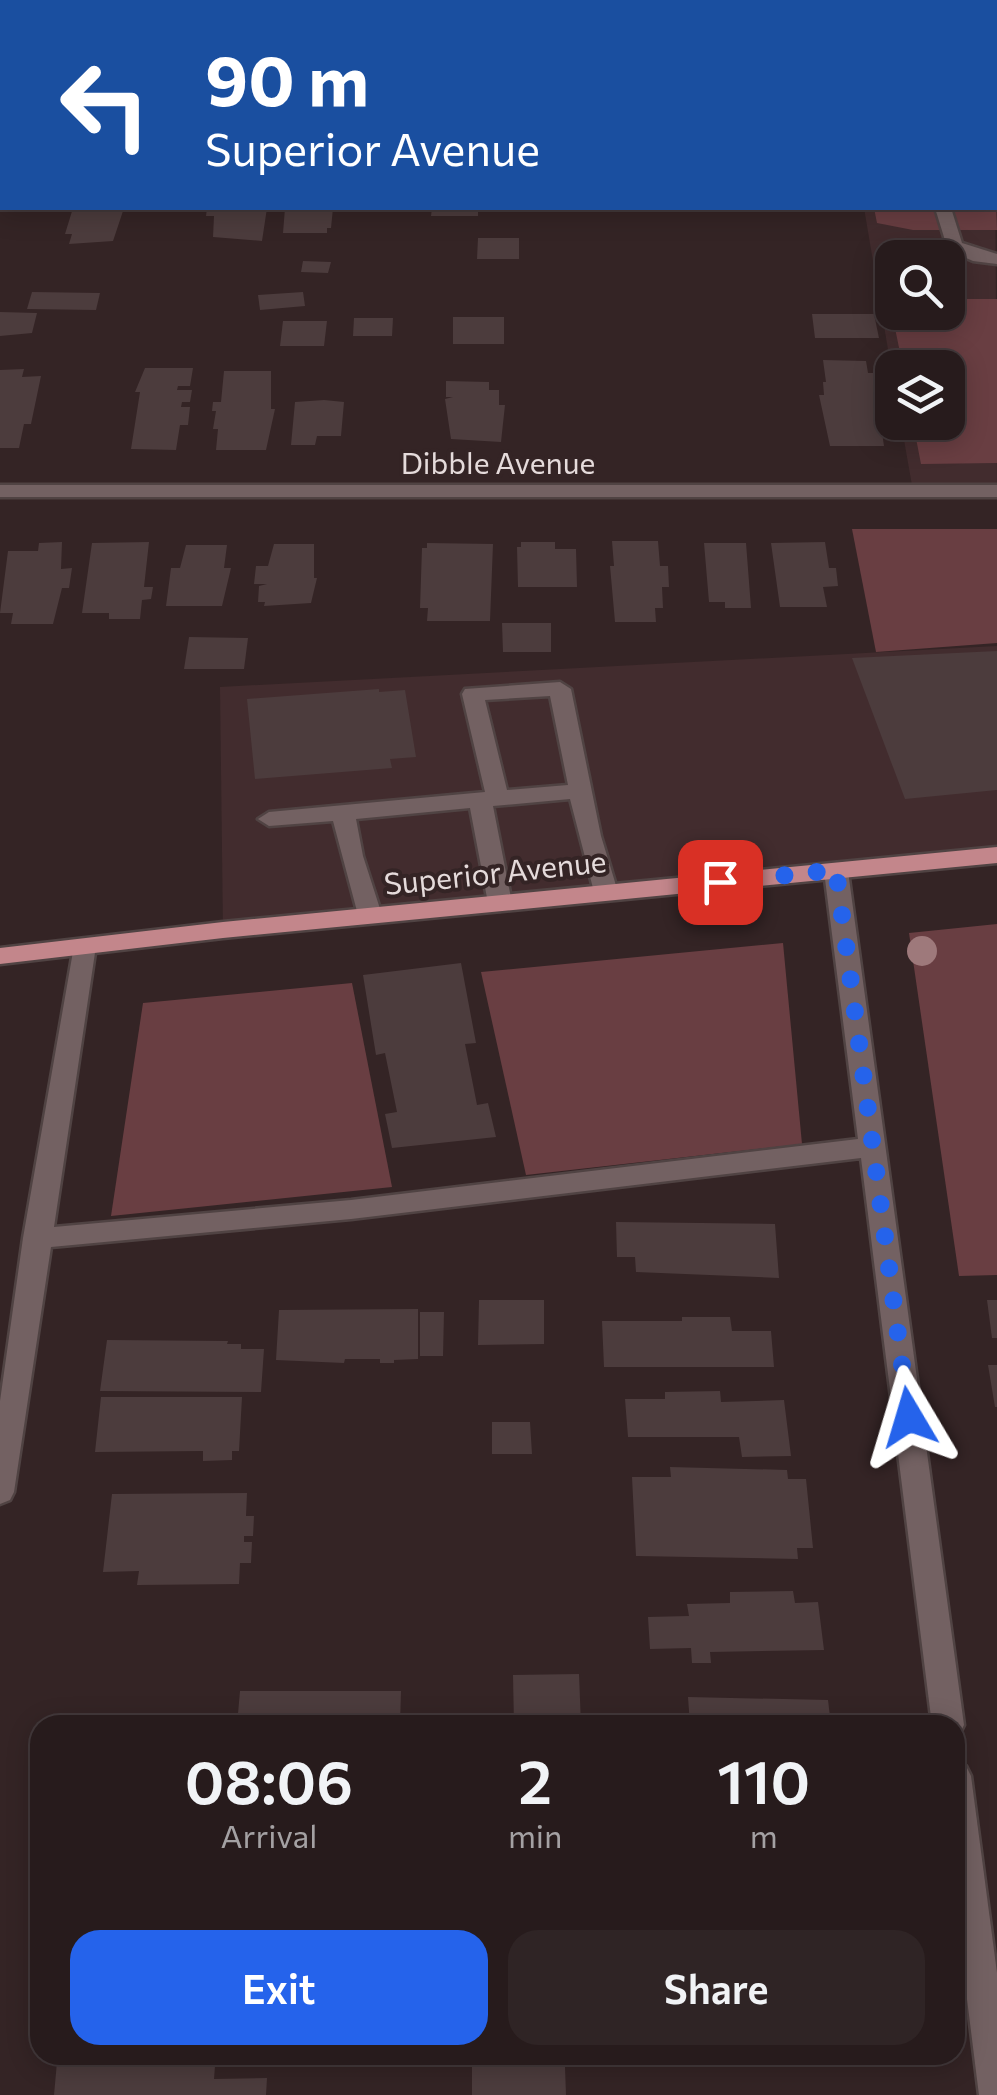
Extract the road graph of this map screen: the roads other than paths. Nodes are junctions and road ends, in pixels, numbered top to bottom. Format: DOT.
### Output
graph roads {
  1 [pos="944,210"];
  2 [pos="997,259"];
  3 [pos="0,491"];
  4 [pos="997,491"];
  5 [pos="580,791"];
  6 [pos="489,800"];
  7 [pos="343,813"];
  8 [pos="269,820"];
  9 [pos="997,855"];
  10 [pos="836,870"];
  11 [pos="606,892"];
  12 [pos="500,903"];
  13 [pos="370,915"];
  14 [pos="84,946"];
  15 [pos="0,956"];
  16 [pos="874,1147"];
  17 [pos="36,1238"];
  18 [pos="0,1492"];
  19 [pos="947,1715"];
  20 [pos="965,1854"];
  21 [pos="996,2095"];
  1 -- 2 [label="street"];
  3 -- 4 [label="street, Dibble Avenue"];
  5 -- 6 [label="street"];
  5 -- 6 [label="street"];
  5 -- 11 [label="street"];
  6 -- 7 [label="street"];
  6 -- 12 [label="street"];
  7 -- 8 [label="street"];
  7 -- 13 [label="street"];
  9 -- 10 [label="main road, Superior Avenue"];
  10 -- 11 [label="main road, Superior Avenue"];
  10 -- 16 [label="street"];
  11 -- 12 [label="main road, Superior Avenue"];
  12 -- 13 [label="main road, Superior Avenue"];
  13 -- 14 [label="main road, Superior Avenue"];
  14 -- 15 [label="main road, Superior Avenue"];
  14 -- 17 [label="street"];
  16 -- 17 [label="street"];
  16 -- 19 [label="street"];
  17 -- 18 [label="street"];
  20 -- 21 [label="street"];
}
